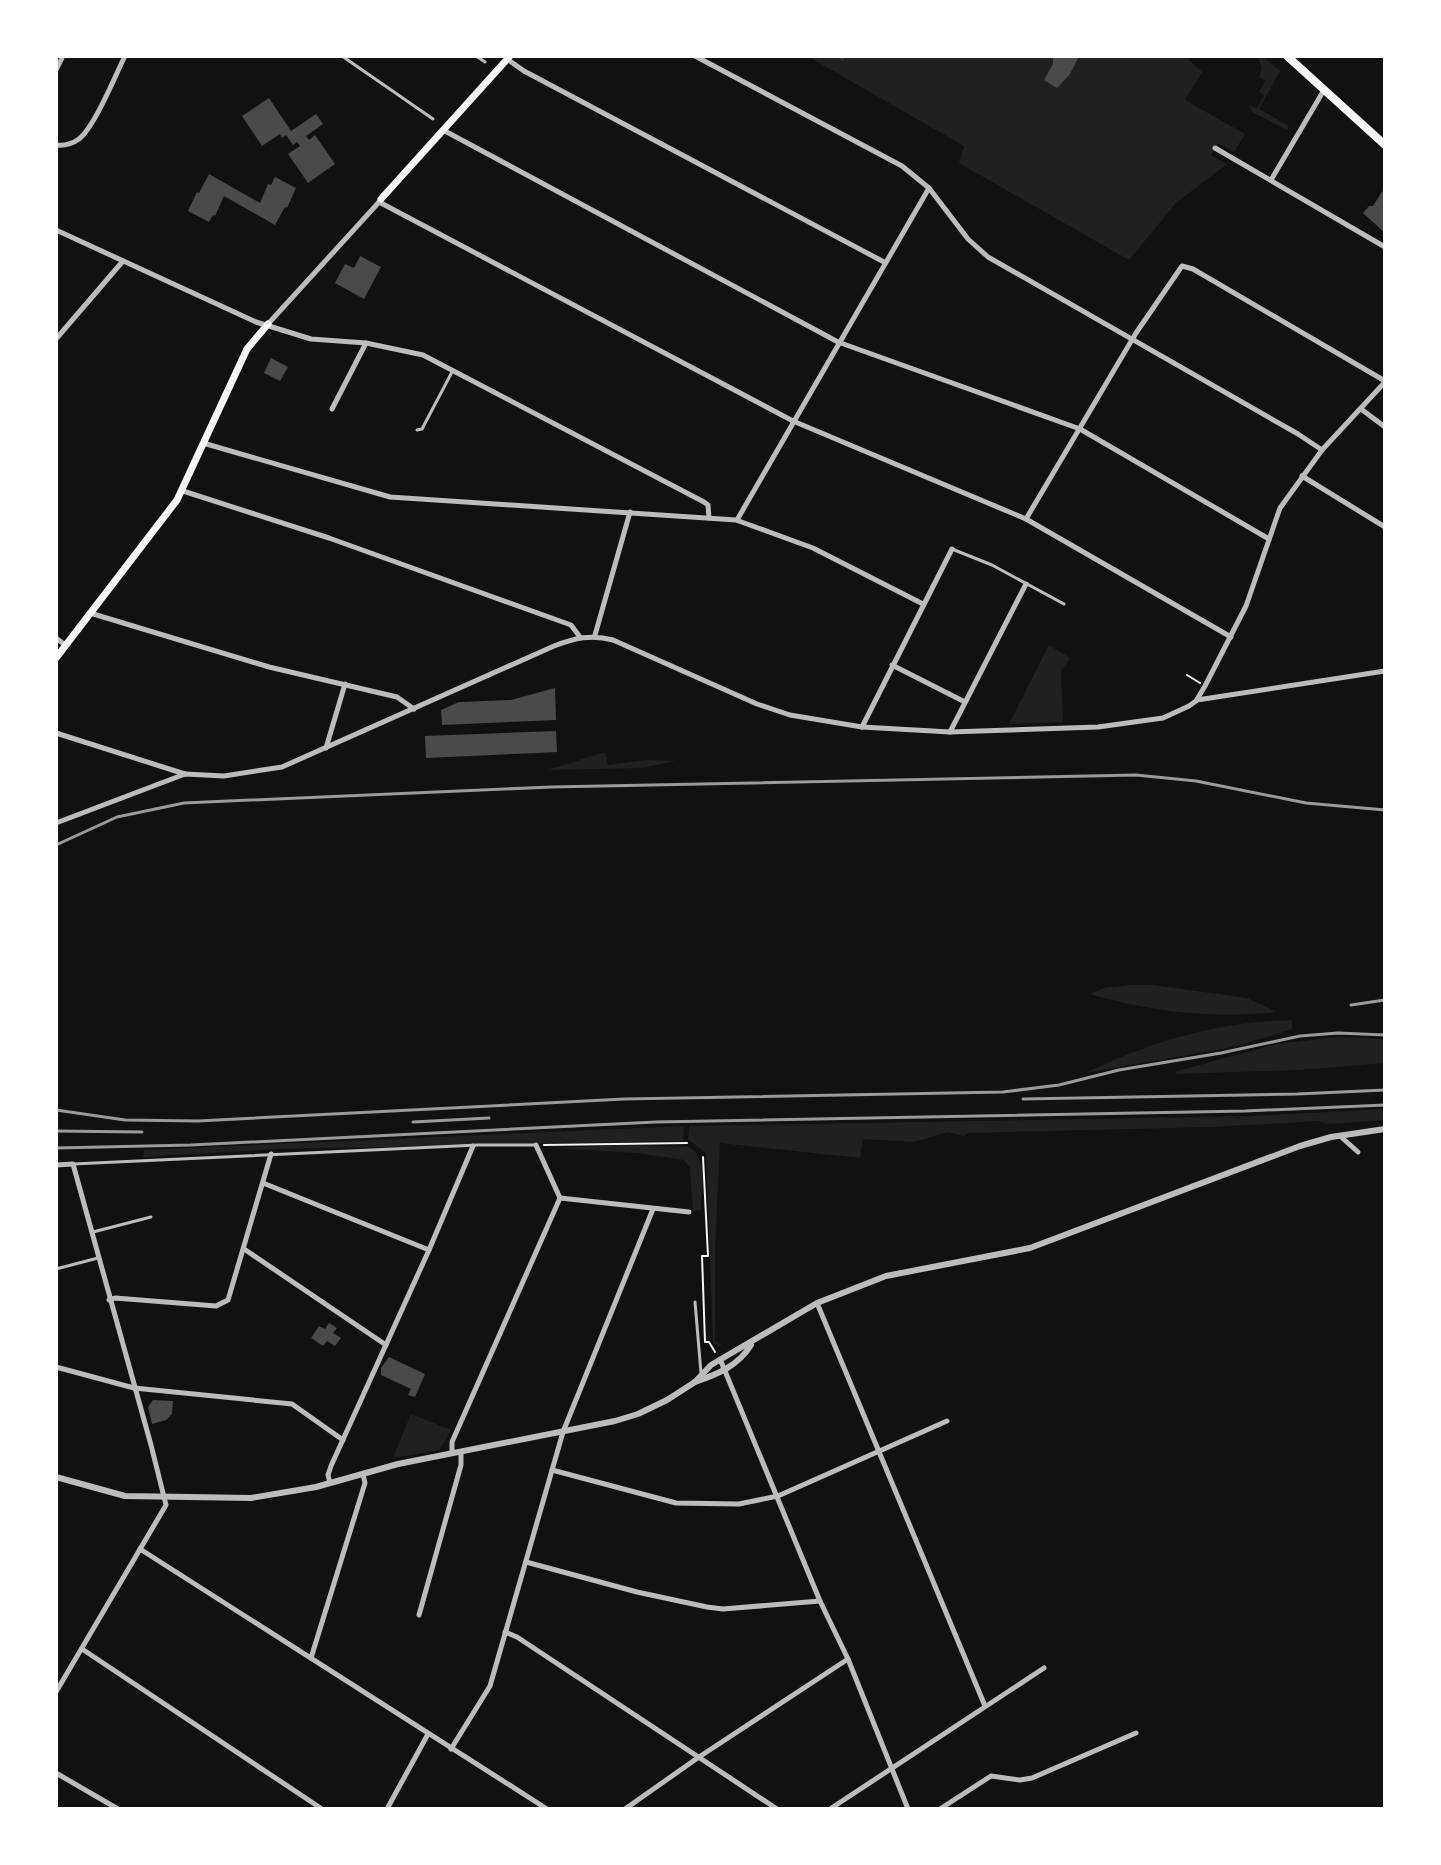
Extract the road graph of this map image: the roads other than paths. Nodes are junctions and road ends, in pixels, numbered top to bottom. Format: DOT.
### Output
graph roads {
  1 [pos="63,56"];
  2 [pos="125,56"];
  3 [pos="342,56"];
  4 [pos="476,56"];
  5 [pos="695,56"];
  6 [pos="1287,56"];
  7 [pos="508,58"];
  8 [pos="485,62"];
  9 [pos="56,70"];
  10 [pos="1324,90"];
  11 [pos="433,119"];
  12 [pos="443,130"];
  13 [pos="56,145"];
  14 [pos="1385,145"];
  15 [pos="1215,148"];
  16 [pos="1271,180"];
  17 [pos="929,188"];
  18 [pos="380,200"];
  19 [pos="56,230"];
  20 [pos="1385,247"];
  21 [pos="123,261"];
  22 [pos="884,262"];
  23 [pos="268,324"];
  24 [pos="56,339"];
  25 [pos="1133,340"];
  26 [pos="838,342"];
  27 [pos="366,343"];
  28 [pos="453,369"];
  29 [pos="1385,381"];
  30 [pos="332,409"];
  31 [pos="1361,409"];
  32 [pos="793,421"];
  33 [pos="1385,427"];
  34 [pos="1080,429"];
  35 [pos="417,430"];
  36 [pos="203,443"];
  37 [pos="1322,450"];
  38 [pos="1302,476"];
  39 [pos="183,491"];
  40 [pos="630,512"];
  41 [pos="709,518"];
  42 [pos="1026,519"];
  43 [pos="736,520"];
  44 [pos="1385,527"];
  45 [pos="1269,539"];
  46 [pos="952,549"];
  47 [pos="1026,584"];
  48 [pos="923,604"];
  49 [pos="1064,604"];
  50 [pos="90,613"];
  51 [pos="595,635"];
  52 [pos="580,637"];
  53 [pos="1231,637"];
  54 [pos="56,638"];
  55 [pos="65,645"];
  56 [pos="56,658"];
  57 [pos="892,665"];
  58 [pos="1385,671"];
  59 [pos="345,684"];
  60 [pos="1196,701"];
  61 [pos="965,702"];
  62 [pos="415,709"];
  63 [pos="862,727"];
  64 [pos="950,732"];
  65 [pos="56,733"];
  66 [pos="326,749"];
  67 [pos="185,774"];
  68 [pos="56,823"];
  69 [pos="1385,1129"];
  70 [pos="1339,1135"];
  71 [pos="536,1145"];
  72 [pos="473,1146"];
  73 [pos="1358,1152"];
  74 [pos="271,1154"];
  75 [pos="73,1164"];
  76 [pos="56,1165"];
  77 [pos="263,1183"];
  78 [pos="560,1198"];
  79 [pos="653,1209"];
  80 [pos="689,1212"];
  81 [pos="151,1217"];
  82 [pos="93,1232"];
  83 [pos="244,1249"];
  84 [pos="429,1250"];
  85 [pos="98,1258"];
  86 [pos="56,1269"];
  87 [pos="109,1300"];
  88 [pos="695,1302"];
  89 [pos="817,1303"];
  90 [pos="753,1342"];
  91 [pos="386,1345"];
  92 [pos="720,1359"];
  93 [pos="56,1367"];
  94 [pos="724,1371"];
  95 [pos="701,1373"];
  96 [pos="695,1382"];
  97 [pos="134,1388"];
  98 [pos="947,1421"];
  99 [pos="563,1432"];
  100 [pos="343,1440"];
  101 [pos="461,1452"];
  102 [pos="452,1453"];
  103 [pos="879,1453"];
  104 [pos="552,1470"];
  105 [pos="363,1474"];
  106 [pos="56,1477"];
  107 [pos="330,1483"];
  108 [pos="778,1496"];
  109 [pos="164,1497"];
  110 [pos="140,1549"];
  111 [pos="526,1562"];
  112 [pos="820,1601"];
  113 [pos="419,1615"];
  114 [pos="505,1632"];
  115 [pos="82,1649"];
  116 [pos="311,1658"];
  117 [pos="848,1659"];
  118 [pos="1044,1668"];
  119 [pos="56,1692"];
  120 [pos="985,1706"];
  121 [pos="1136,1733"];
  122 [pos="428,1734"];
  123 [pos="451,1749"];
  124 [pos="699,1757"];
  125 [pos="890,1767"];
  126 [pos="56,1773"];
  127 [pos="118,1809"];
  128 [pos="322,1809"];
  129 [pos="387,1809"];
  130 [pos="547,1809"];
  131 [pos="625,1809"];
  132 [pos="777,1809"];
  133 [pos="830,1809"];
  134 [pos="908,1809"];
  135 [pos="940,1809"];
  1 -- 9 [label="street"];
  2 -- 13 [label="street"];
  3 -- 11 [label="lane"];
  4 -- 8 [label="lane"];
  5 -- 17 [label="street"];
  6 -- 10 [label="main road"];
  7 -- 12 [label="main road"];
  7 -- 22 [label="street"];
  10 -- 14 [label="main road"];
  10 -- 16 [label="street"];
  12 -- 18 [label="main road"];
  12 -- 26 [label="street"];
  15 -- 16 [label="street"];
  16 -- 20 [label="street"];
  17 -- 22 [label="street"];
  17 -- 25 [label="street"];
  18 -- 23 [label="street"];
  18 -- 32 [label="street"];
  19 -- 21 [label="street"];
  21 -- 23 [label="street"];
  21 -- 24 [label="street"];
  22 -- 26 [label="street"];
  23 -- 27 [label="street"];
  23 -- 36 [label="main road"];
  25 -- 29 [label="street"];
  25 -- 34 [label="street"];
  25 -- 37 [label="street"];
  26 -- 32 [label="street"];
  26 -- 34 [label="street"];
  27 -- 28 [label="street"];
  27 -- 30 [label="street"];
  28 -- 35 [label="lane"];
  28 -- 41 [label="street"];
  29 -- 31 [label="street"];
  31 -- 33 [label="street"];
  31 -- 37 [label="street"];
  32 -- 42 [label="street"];
  32 -- 43 [label="street"];
  34 -- 42 [label="street"];
  34 -- 45 [label="street"];
  36 -- 39 [label="main road"];
  36 -- 40 [label="street"];
  37 -- 38 [label="street"];
  38 -- 44 [label="street"];
  38 -- 45 [label="street"];
  39 -- 50 [label="main road"];
  39 -- 52 [label="street"];
  40 -- 41 [label="street"];
  40 -- 51 [label="street"];
  41 -- 43 [label="street"];
  42 -- 53 [label="street"];
  43 -- 48 [label="street"];
  45 -- 53 [label="street"];
  46 -- 47 [label="lane"];
  46 -- 48 [label="street"];
  47 -- 49 [label="lane"];
  47 -- 61 [label="street"];
  48 -- 57 [label="street"];
  50 -- 55 [label="main road"];
  50 -- 59 [label="street"];
  51 -- 52 [label="street"];
  51 -- 63 [label="street"];
  52 -- 62 [label="street"];
  53 -- 60 [label="street"];
  54 -- 55 [label="street"];
  55 -- 56 [label="main road"];
  57 -- 61 [label="street"];
  57 -- 63 [label="street"];
  58 -- 60 [label="street"];
  59 -- 62 [label="street"];
  59 -- 66 [label="street"];
  60 -- 64 [label="street"];
  61 -- 64 [label="street"];
  62 -- 66 [label="street"];
  63 -- 64 [label="street"];
  65 -- 67 [label="street"];
  66 -- 67 [label="street"];
  67 -- 68 [label="street"];
  69 -- 70 [label="street"];
  70 -- 73 [label="street"];
  70 -- 89 [label="street"];
  71 -- 72 [label="lane"];
  71 -- 78 [label="street"];
  72 -- 74 [label="lane"];
  72 -- 84 [label="street"];
  74 -- 75 [label="lane"];
  74 -- 77 [label="street"];
  75 -- 76 [label="street"];
  75 -- 82 [label="street"];
  77 -- 83 [label="street"];
  77 -- 84 [label="street"];
  78 -- 79 [label="street"];
  78 -- 102 [label="street"];
  79 -- 80 [label="street"];
  79 -- 99 [label="street"];
  81 -- 82 [label="lane"];
  82 -- 85 [label="street"];
  83 -- 87 [label="street"];
  83 -- 91 [label="street"];
  84 -- 91 [label="street"];
  85 -- 86 [label="lane"];
  85 -- 87 [label="street"];
  87 -- 97 [label="street"];
  88 -- 95 [label="lane"];
  89 -- 90 [label="street"];
  89 -- 103 [label="street"];
  90 -- 92 [label="street"];
  90 -- 94 [label="street"];
  91 -- 100 [label="street"];
  92 -- 94 [label="street"];
  92 -- 95 [label="street"];
  93 -- 97 [label="street"];
  94 -- 96 [label="street"];
  94 -- 108 [label="street"];
  95 -- 96 [label="street"];
  96 -- 99 [label="street"];
  97 -- 100 [label="street"];
  97 -- 109 [label="street"];
  98 -- 103 [label="street"];
  99 -- 101 [label="street"];
  99 -- 104 [label="street"];
  100 -- 107 [label="street"];
  101 -- 102 [label="street"];
  101 -- 113 [label="street"];
  102 -- 105 [label="street"];
  103 -- 108 [label="street"];
  103 -- 120 [label="street"];
  104 -- 108 [label="street"];
  104 -- 111 [label="street"];
  105 -- 107 [label="street"];
  105 -- 116 [label="street"];
  106 -- 109 [label="street"];
  107 -- 109 [label="street"];
  108 -- 112 [label="street"];
  109 -- 110 [label="street"];
  110 -- 115 [label="street"];
  110 -- 116 [label="street"];
  111 -- 112 [label="street"];
  111 -- 114 [label="street"];
  112 -- 117 [label="street"];
  114 -- 123 [label="street"];
  114 -- 124 [label="street"];
  115 -- 119 [label="street"];
  115 -- 128 [label="street"];
  116 -- 122 [label="street"];
  117 -- 124 [label="street"];
  117 -- 125 [label="street"];
  118 -- 120 [label="street"];
  120 -- 125 [label="street"];
  121 -- 135 [label="street"];
  122 -- 123 [label="street"];
  122 -- 129 [label="street"];
  123 -- 130 [label="street"];
  124 -- 131 [label="street"];
  124 -- 132 [label="street"];
  125 -- 133 [label="street"];
  125 -- 134 [label="street"];
  126 -- 127 [label="street"];
}
